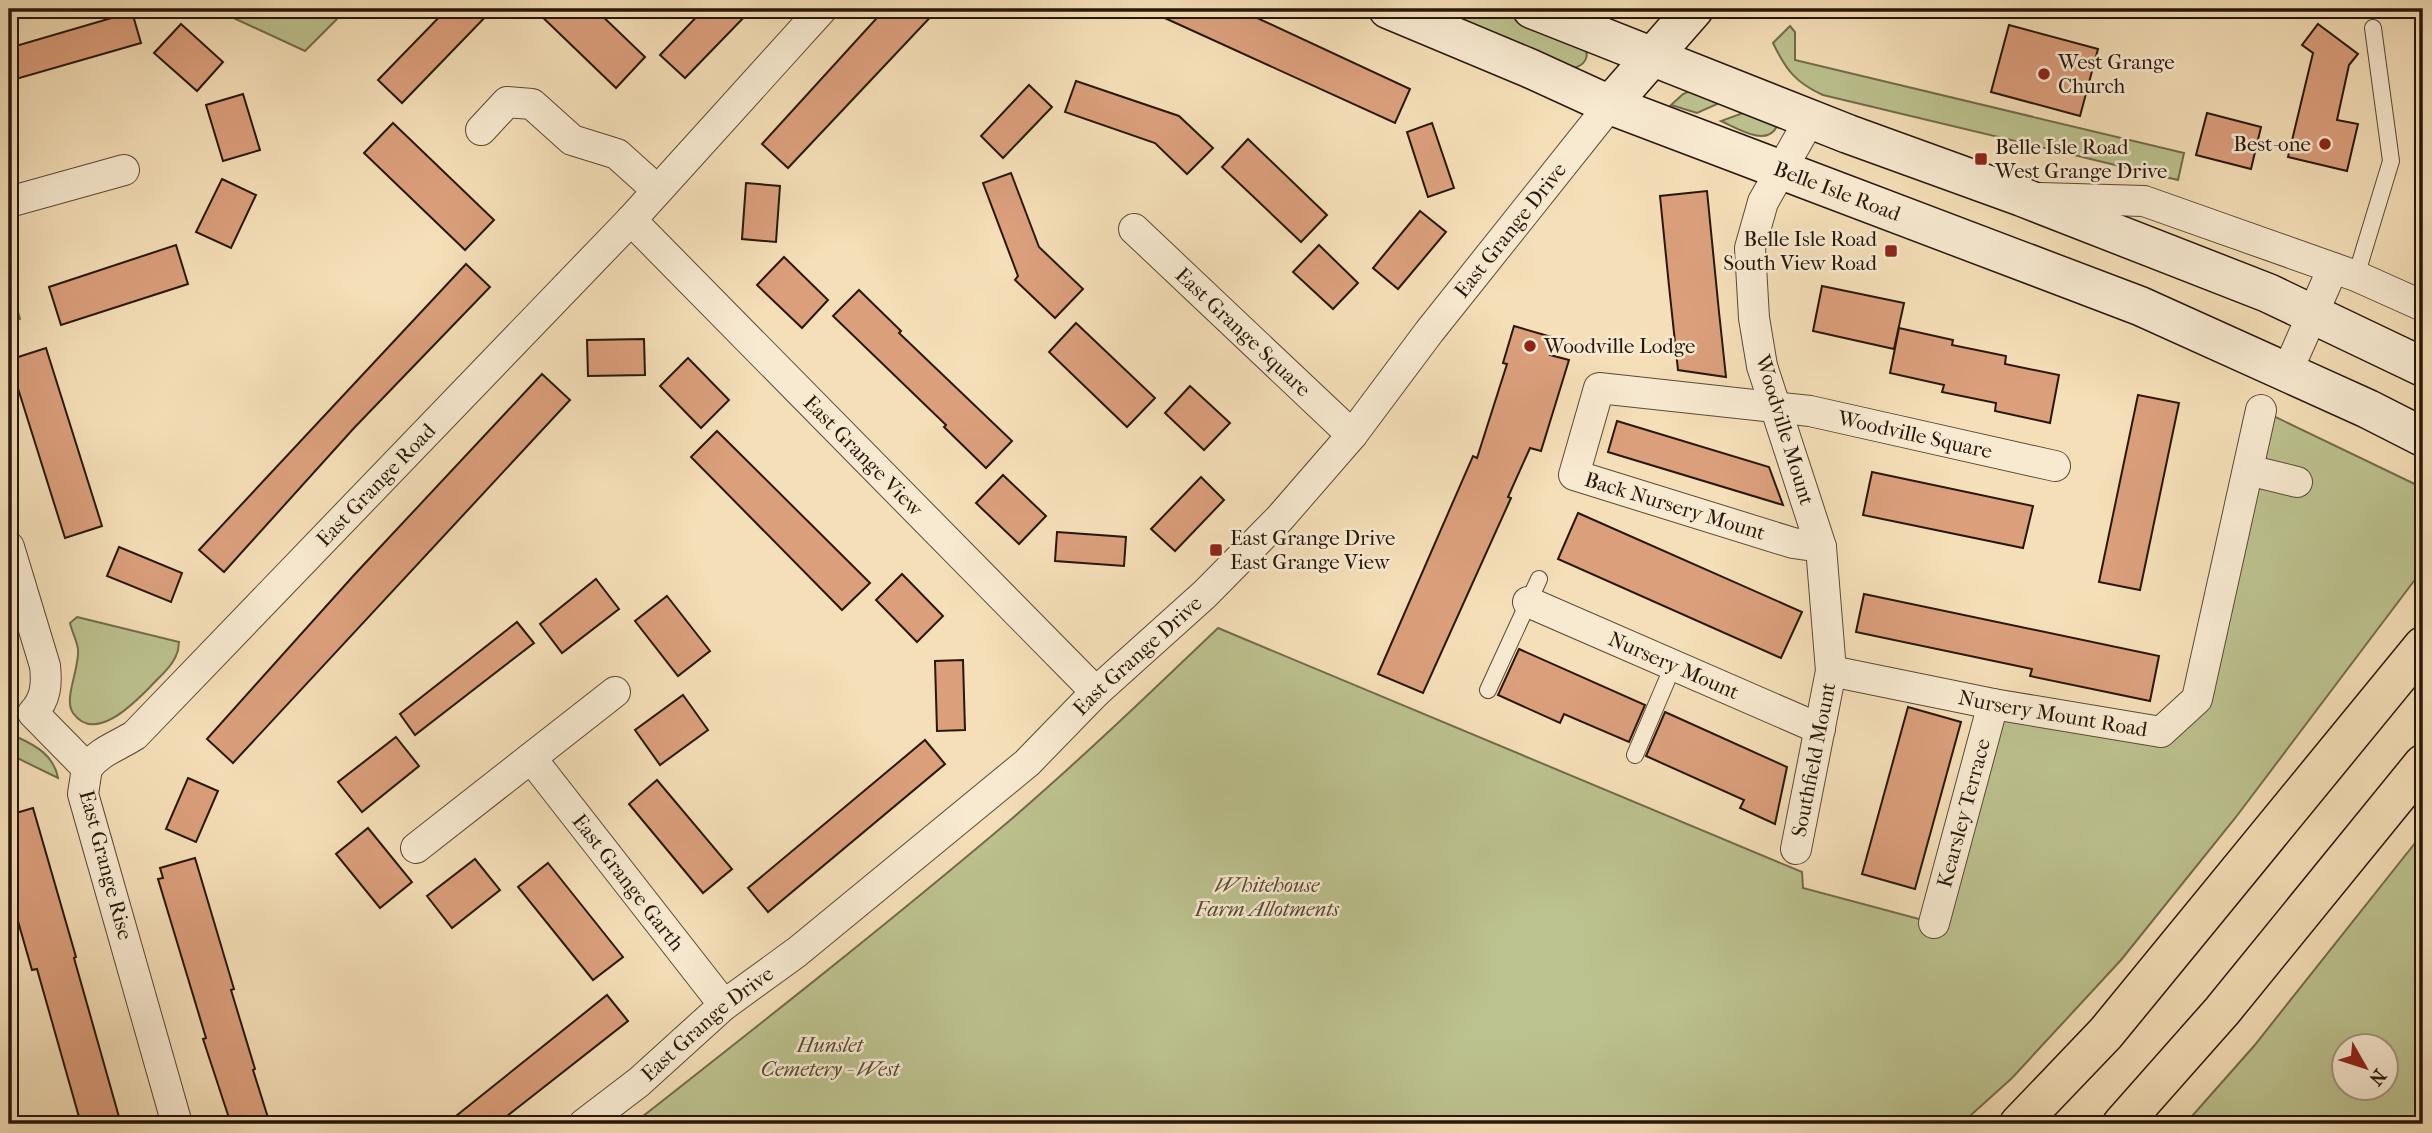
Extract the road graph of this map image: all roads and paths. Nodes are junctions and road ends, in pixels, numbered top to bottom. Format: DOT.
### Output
graph roads {
  1 [pos="822,9"];
  2 [pos="1388,9"];
  3 [pos="1532,9"];
  4 [pos="1695,9"];
  5 [pos="2373,28"];
  6 [pos="1653,57"];
  7 [pos="1610,105"];
  8 [pos="1810,119"];
  9 [pos="481,130"];
  10 [pos="1783,169"];
  11 [pos="124,170"];
  12 [pos="657,190"];
  13 [pos="2022,197"];
  14 [pos="9,202"];
  15 [pos="631,220"];
  16 [pos="1134,229"];
  17 [pos="2344,272"];
  18 [pos="2423,306"];
  19 [pos="2313,314"];
  20 [pos="2423,367"];
  21 [pos="2287,372"];
  22 [pos="1774,408"];
  23 [pos="2261,410"];
  24 [pos="1586,431"];
  25 [pos="1352,435"];
  26 [pos="2423,437"];
  27 [pos="2055,466"];
  28 [pos="2248,470"];
  29 [pos="2297,482"];
  30 [pos="9,547"];
  31 [pos="1821,547"];
  32 [pos="1533,591"];
  33 [pos="2423,646"];
  34 [pos="1673,666"];
  35 [pos="1831,671"];
  36 [pos="1488,690"];
  37 [pos="615,692"];
  38 [pos="1096,692"];
  39 [pos="1993,704"];
  40 [pos="21,719"];
  41 [pos="1819,729"];
  42 [pos="1634,755"];
  43 [pos="531,758"];
  44 [pos="2423,764"];
  45 [pos="87,768"];
  46 [pos="416,848"];
  47 [pos="1796,849"];
  48 [pos="1934,923"];
  49 [pos="724,1005"];
  50 [pos="177,1124"];
  51 [pos="584,1124"];
  52 [pos="2019,1124"];
  53 [pos="2122,1124"];
  1 -- 12 [label="street, East Grange Road"];
  2 -- 7 [label="street, Belle Isle Road"];
  3 -- 6 [label="street"];
  4 -- 6 [label="street"];
  5 -- 17 [label="lane"];
  6 -- 7 [label="street"];
  6 -- 8 [label="street"];
  7 -- 10 [label="street, Belle Isle Road"];
  7 -- 25 [label="street, East Grange Drive"];
  8 -- 10 [label="street, Woodville Mount"];
  8 -- 13 [label="street"];
  9 -- 12 [label="street"];
  10 -- 21 [label="street, Belle Isle Road"];
  10 -- 22 [label="street, Woodville Mount"];
  11 -- 14 [label="street"];
  12 -- 15 [label="street, East Grange Road"];
  13 -- 17 [label="street"];
  13 -- 19 [label="street"];
  15 -- 38 [label="street, East Grange View"];
  15 -- 45 [label="street, East Grange Road"];
  16 -- 25 [label="street, East Grange Square"];
  17 -- 18 [label="street"];
  17 -- 19 [label="street"];
  19 -- 20 [label="street"];
  19 -- 21 [label="street"];
  21 -- 26 [label="street, Belle Isle Road"];
  22 -- 24 [label="street, Woodville Square"];
  22 -- 27 [label="street, Woodville Square"];
  22 -- 31 [label="street, Woodville Mount"];
  23 -- 28 [label="street, Nursery Mount Road"];
  24 -- 31 [label="street, Back Nursery Mount"];
  25 -- 38 [label="street, East Grange Drive"];
  28 -- 29 [label="street"];
  28 -- 39 [label="street, Nursery Mount Road"];
  30 -- 40 [label="street, East Grange Rise"];
  31 -- 35 [label="street, Woodville Mount"];
  32 -- 34 [label="street, Nursery Mount"];
  32 -- 36 [label="lane"];
  33 -- 52 [label="highway"];
  34 -- 41 [label="street, Nursery Mount"];
  34 -- 42 [label="lane"];
  35 -- 39 [label="street, Nursery Mount Road"];
  35 -- 41 [label="street, Southfield Mount"];
  37 -- 43 [label="street"];
  38 -- 49 [label="street, East Grange Drive"];
  39 -- 48 [label="street, Kearsley Terrace"];
  40 -- 45 [label="street, East Grange Rise"];
  41 -- 47 [label="street, Southfield Mount"];
  43 -- 46 [label="street"];
  43 -- 49 [label="street, East Grange Garth"];
  44 -- 53 [label="highway"];
  45 -- 50 [label="street, East Grange Rise"];
  49 -- 51 [label="street, East Grange Drive"];
}
